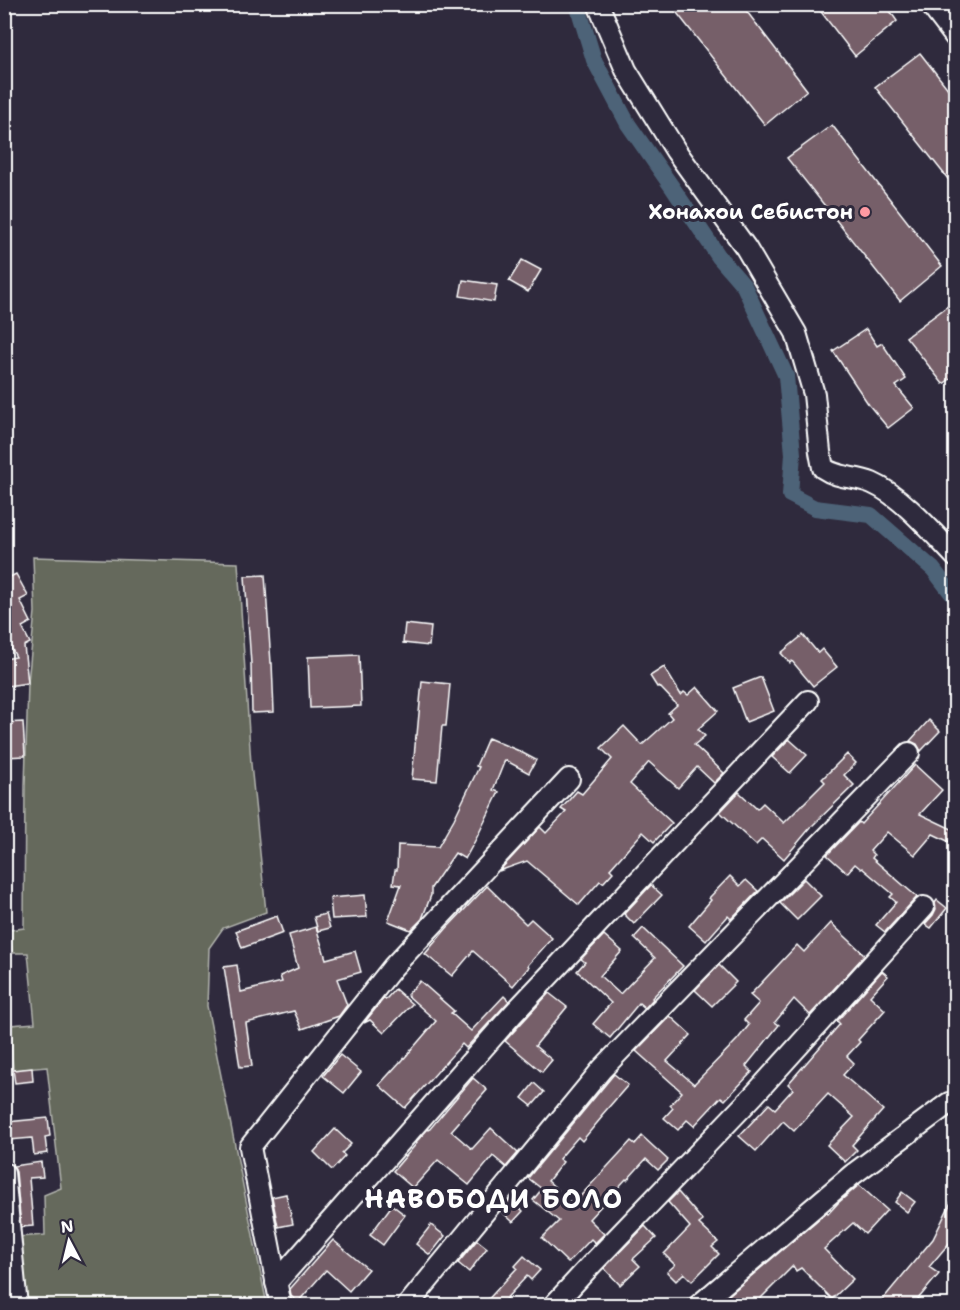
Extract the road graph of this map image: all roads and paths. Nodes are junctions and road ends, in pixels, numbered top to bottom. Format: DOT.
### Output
graph roads {
  1 [pos="598,4"];
  2 [pos="930,4"];
  3 [pos="956,38"];
  4 [pos="956,557"];
  5 [pos="808,701"];
  6 [pos="909,753"];
  7 [pos="569,779"];
  8 [pos="924,906"];
  9 [pos="949,1103"];
  10 [pos="4,1173"];
  11 [pos="276,1283"];
  12 [pos="17,1305"];
  13 [pos="281,1305"];
  14 [pos="406,1305"];
  15 [pos="553,1305"];
  16 [pos="698,1305"];
  1 -- 4 [label="street"];
  2 -- 3 [label="street"];
  5 -- 11 [label="street"];
  6 -- 14 [label="street"];
  7 -- 11 [label="street"];
  8 -- 15 [label="street"];
  9 -- 16 [label="street"];
  10 -- 12 [label="street"];
  11 -- 13 [label="street"];
}
